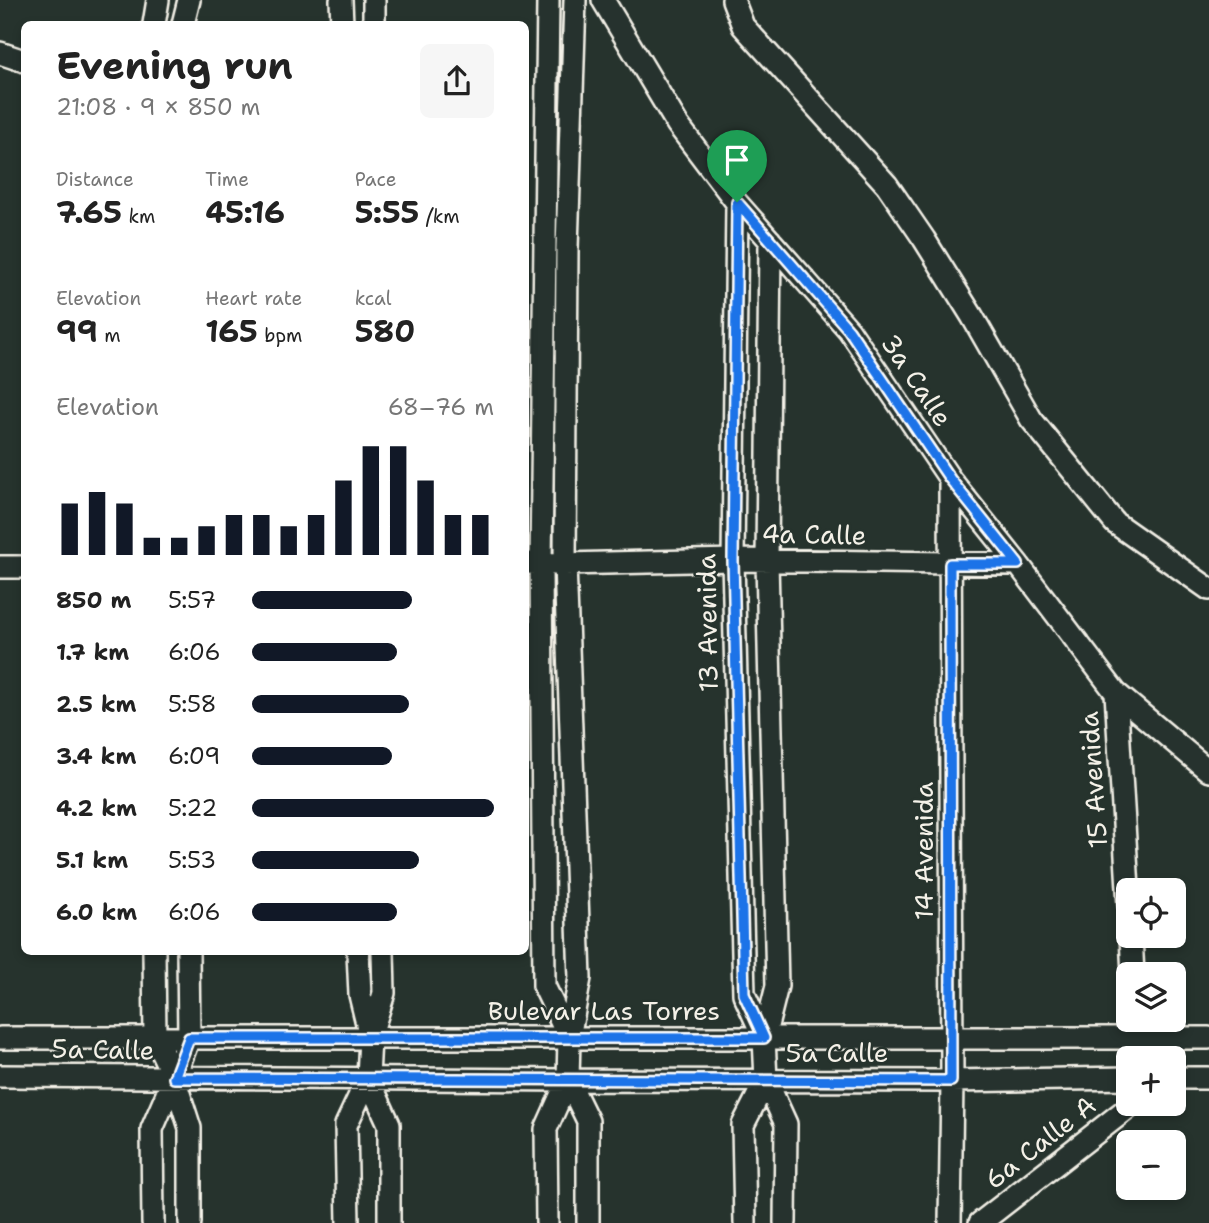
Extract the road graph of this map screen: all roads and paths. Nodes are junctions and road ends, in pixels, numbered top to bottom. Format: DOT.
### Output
graph roads {
  1 [pos="158,0"];
  2 [pos="189,0"];
  3 [pos="341,0"];
  4 [pos="374,0"];
  5 [pos="548,0"];
  6 [pos="575,0"];
  7 [pos="603,0"];
  8 [pos="733,0"];
  9 [pos="154,21"];
  10 [pos="184,21"];
  11 [pos="341,21"];
  12 [pos="374,21"];
  13 [pos="0,53"];
  14 [pos="21,60"];
  15 [pos="737,202"];
  16 [pos="770,240"];
  17 [pos="950,479"];
  18 [pos="733,561"];
  19 [pos="767,561"];
  20 [pos="533,563"];
  21 [pos="565,564"];
  22 [pos="950,564"];
  23 [pos="1018,564"];
  24 [pos="0,567"];
  25 [pos="21,567"];
  26 [pos="1209,589"];
  27 [pos="1116,693"];
  28 [pos="1209,771"];
  29 [pos="1127,878"];
  30 [pos="154,955"];
  31 [pos="188,955"];
  32 [pos="358,955"];
  33 [pos="383,955"];
  34 [pos="0,1038"];
  35 [pos="155,1038"];
  36 [pos="189,1038"];
  37 [pos="370,1038"];
  38 [pos="569,1038"];
  39 [pos="764,1038"];
  40 [pos="951,1038"];
  41 [pos="1209,1038"];
  42 [pos="1138,1039"];
  43 [pos="0,1076"];
  44 [pos="174,1078"];
  45 [pos="368,1078"];
  46 [pos="1186,1078"];
  47 [pos="1209,1078"];
  48 [pos="1116,1079"];
  49 [pos="568,1080"];
  50 [pos="766,1080"];
  51 [pos="951,1081"];
  52 [pos="1120,1116"];
  53 [pos="153,1223"];
  54 [pos="190,1223"];
  55 [pos="348,1223"];
  56 [pos="389,1223"];
  57 [pos="547,1223"];
  58 [pos="588,1223"];
  59 [pos="745,1223"];
  60 [pos="785,1223"];
  61 [pos="950,1223"];
  62 [pos="981,1223"];
  1 -- 9 [label="street"];
  2 -- 10 [label="street"];
  3 -- 11 [label="street"];
  4 -- 12 [label="street"];
  5 -- 20 [label="street"];
  6 -- 21 [label="street"];
  7 -- 15 [label="street, 3a Calle"];
  8 -- 26 [label="street"];
  13 -- 14 [label="street"];
  15 -- 16 [label="street, 3a Calle"];
  15 -- 18 [label="street, 13 Avenida"];
  16 -- 17 [label="street, 3a Calle"];
  16 -- 19 [label="street, 13 Avenida"];
  17 -- 22 [label="street, 14 Avenida"];
  17 -- 23 [label="street, 3a Calle"];
  18 -- 19 [label="street, 4a Calle"];
  18 -- 21 [label="street, 4a Calle"];
  18 -- 39 [label="street, 13 Avenida"];
  19 -- 22 [label="street, 4a Calle"];
  19 -- 39 [label="street, 13 Avenida"];
  20 -- 21 [label="street, 4a Calle"];
  20 -- 38 [label="street"];
  21 -- 38 [label="street"];
  22 -- 23 [label="street, 4a Calle"];
  22 -- 40 [label="street, 14 Avenida"];
  23 -- 27 [label="street, 3a Calle"];
  24 -- 25 [label="street"];
  27 -- 28 [label="street, 3a Calle"];
  27 -- 29 [label="street, 15 Avenida"];
  30 -- 35 [label="street"];
  31 -- 36 [label="street"];
  32 -- 37 [label="street"];
  33 -- 37 [label="street"];
  34 -- 35 [label="street, Bulevar Las Torres"];
  35 -- 36 [label="street, Bulevar Las Torres"];
  35 -- 44 [label="street"];
  36 -- 37 [label="street, Bulevar Las Torres"];
  36 -- 44 [label="street"];
  37 -- 38 [label="street, Bulevar Las Torres"];
  37 -- 45 [label="street"];
  38 -- 39 [label="street, Bulevar Las Torres"];
  38 -- 49 [label="street"];
  39 -- 40 [label="street, Bulevar Las Torres"];
  39 -- 50 [label="street, 13 Avenida"];
  40 -- 42 [label="street, Bulevar Las Torres"];
  40 -- 51 [label="street, 14 Avenida"];
  41 -- 42 [label="street, Bulevar Las Torres"];
  43 -- 44 [label="street, 5a Calle"];
  44 -- 45 [label="street, 5a Calle"];
  44 -- 53 [label="street"];
  44 -- 54 [label="street"];
  45 -- 49 [label="street, 5a Calle"];
  45 -- 55 [label="street"];
  45 -- 56 [label="street"];
  46 -- 47 [label="street"];
  48 -- 51 [label="street, 5a Calle"];
  49 -- 50 [label="street, 5a Calle"];
  49 -- 57 [label="street"];
  49 -- 58 [label="street"];
  50 -- 51 [label="street, 5a Calle"];
  50 -- 59 [label="street, 13 Avenida"];
  50 -- 60 [label="street, 13 Avenida"];
  51 -- 61 [label="street, 14 Avenida"];
  52 -- 62 [label="street, 6a Calle A"];
}
